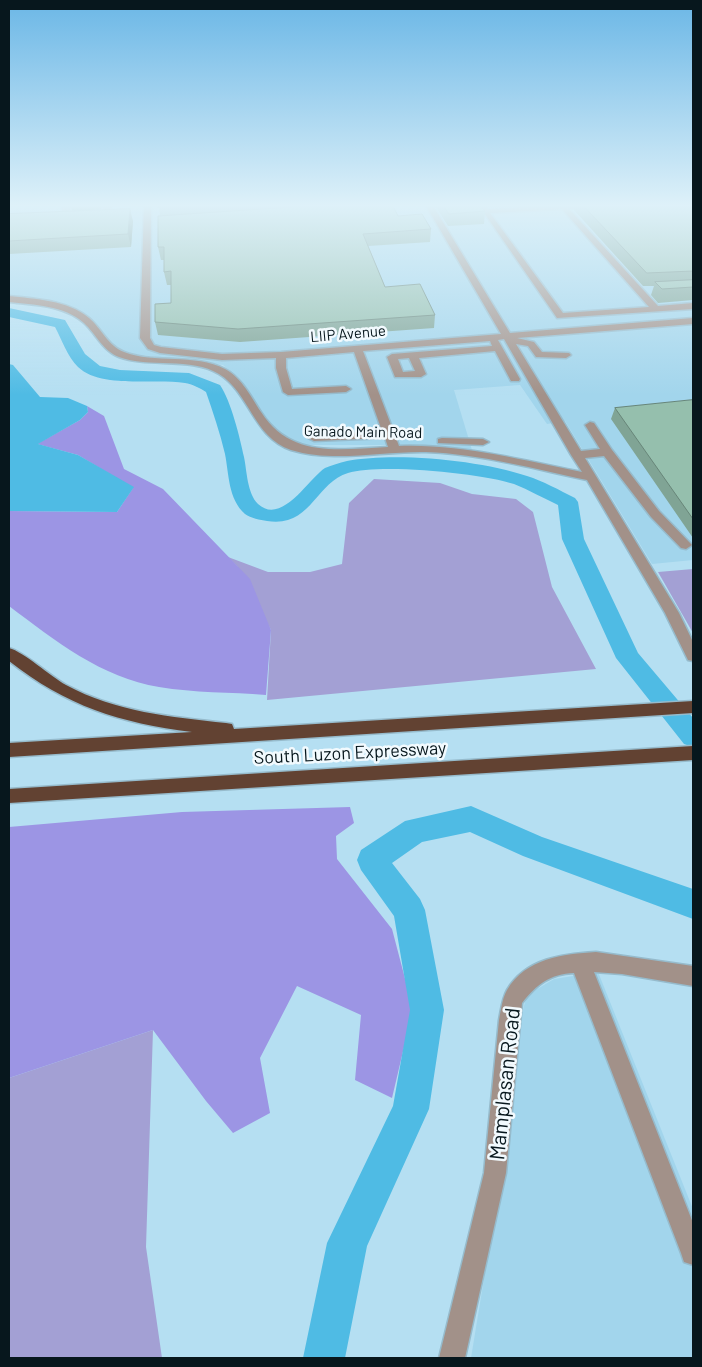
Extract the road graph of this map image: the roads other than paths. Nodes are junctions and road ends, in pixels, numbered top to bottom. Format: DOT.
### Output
graph roads {
  1 [pos="146,268"];
  2 [pos="466,268"];
  3 [pos="526,268"];
  4 [pos="619,268"];
  5 [pos="9,299"];
  6 [pos="693,306"];
  7 [pos="672,308"];
  8 [pos="656,309"];
  9 [pos="691,323"];
  10 [pos="492,337"];
  11 [pos="507,337"];
  12 [pos="357,348"];
  13 [pos="498,348"];
  14 [pos="566,354"];
  15 [pos="280,355"];
  16 [pos="413,356"];
  17 [pos="516,379"];
  18 [pos="346,389"];
  19 [pos="590,425"];
  20 [pos="314,438"];
  21 [pos="392,442"];
  22 [pos="482,442"];
  23 [pos="607,452"];
  24 [pos="577,455"];
  25 [pos="590,477"];
  26 [pos="686,545"];
  27 [pos="9,653"];
  28 [pos="693,656"];
  29 [pos="693,707"];
  30 [pos="276,733"];
  31 [pos="9,750"];
  32 [pos="693,753"];
  33 [pos="9,796"];
  34 [pos="580,962"];
  35 [pos="693,976"];
  36 [pos="693,1253"];
  37 [pos="452,1358"];
  1 -- 15 [label="street, LIIP Avenue"];
  2 -- 11 [label="street"];
  3 -- 8 [label="street"];
  4 -- 8 [label="street"];
  5 -- 21 [label="street, Ganado Main Road"];
  6 -- 7 [label="street"];
  7 -- 8 [label="street"];
  7 -- 9 [label="street"];
  9 -- 11 [label="street, LIIP Avenue"];
  10 -- 11 [label="street, LIIP Avenue"];
  10 -- 12 [label="street, LIIP Avenue"];
  10 -- 13 [label="street"];
  11 -- 14 [label="street"];
  11 -- 24 [label="street"];
  12 -- 15 [label="street, LIIP Avenue"];
  12 -- 21 [label="street"];
  13 -- 16 [label="street"];
  13 -- 17 [label="street"];
  15 -- 18 [label="street"];
  19 -- 23 [label="street"];
  20 -- 21 [label="street"];
  21 -- 22 [label="street"];
  21 -- 25 [label="street, Ganado Main Road"];
  23 -- 24 [label="street"];
  23 -- 26 [label="street"];
  24 -- 25 [label="street"];
  25 -- 28 [label="street"];
  27 -- 30 [label="highway"];
  29 -- 30 [label="highway, South Luzon Expressway"];
  30 -- 31 [label="highway, South Luzon Expressway"];
  32 -- 33 [label="highway, South Luzon Expressway"];
  34 -- 35 [label="street, Mamplasan Road"];
  34 -- 36 [label="street"];
  34 -- 37 [label="street, Mamplasan Road"];
}
